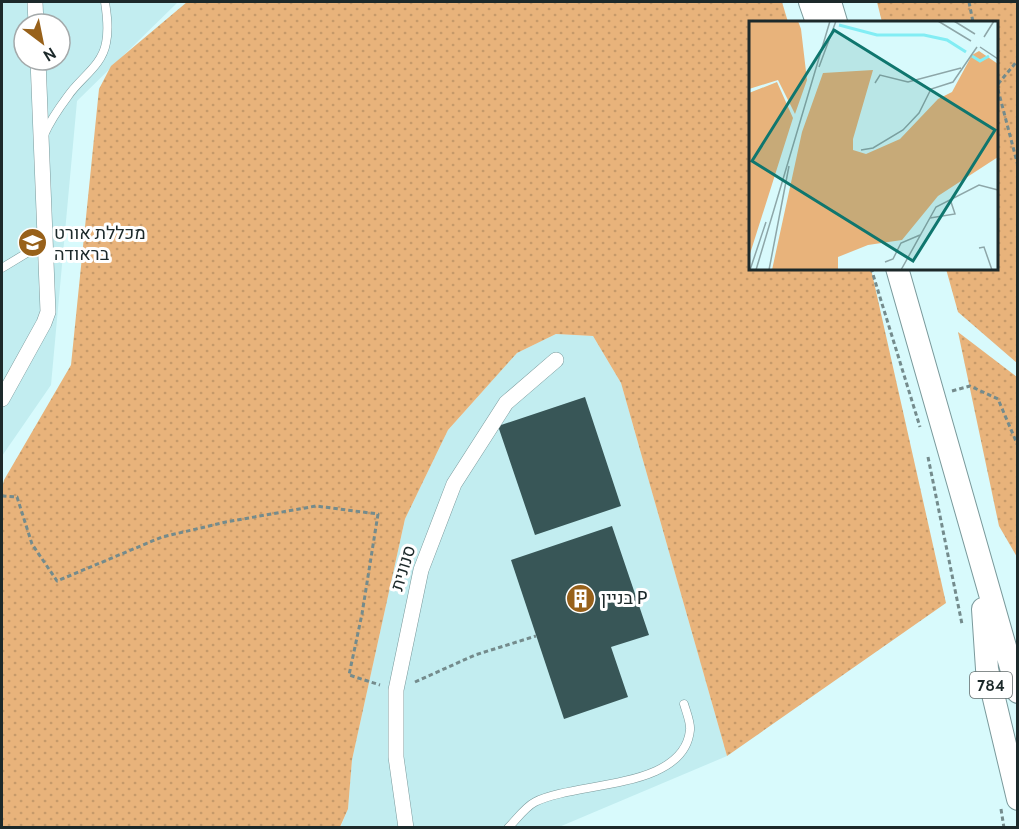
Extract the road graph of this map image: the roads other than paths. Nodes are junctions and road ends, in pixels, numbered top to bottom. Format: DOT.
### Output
graph roads {
  1 [pos="105,2"];
  2 [pos="810,2"];
  3 [pos="831,2"];
  4 [pos="817,21"];
  5 [pos="836,21"];
  6 [pos="39,72"];
  7 [pos="42,139"];
  8 [pos="45,242"];
  9 [pos="2,268"];
  10 [pos="898,270"];
  11 [pos="556,360"];
  12 [pos="4,389"];
  13 [pos="981,568"];
  14 [pos="1017,692"];
  15 [pos="684,704"];
  16 [pos="1009,802"];
  17 [pos="406,828"];
  18 [pos="508,828"];
  1 -- 7 [label="lane"];
  2 -- 4 [label="main road"];
  3 -- 5 [label="main road"];
  6 -- 7 [label="street"];
  7 -- 8 [label="street"];
  8 -- 9 [label="lane"];
  8 -- 12 [label="street"];
  10 -- 13 [label="main road, 784"];
  11 -- 17 [label="street, סנונית"];
  13 -- 14 [label="main road, 784"];
  13 -- 16 [label="main road, 784"];
  15 -- 18 [label="lane"];
}
